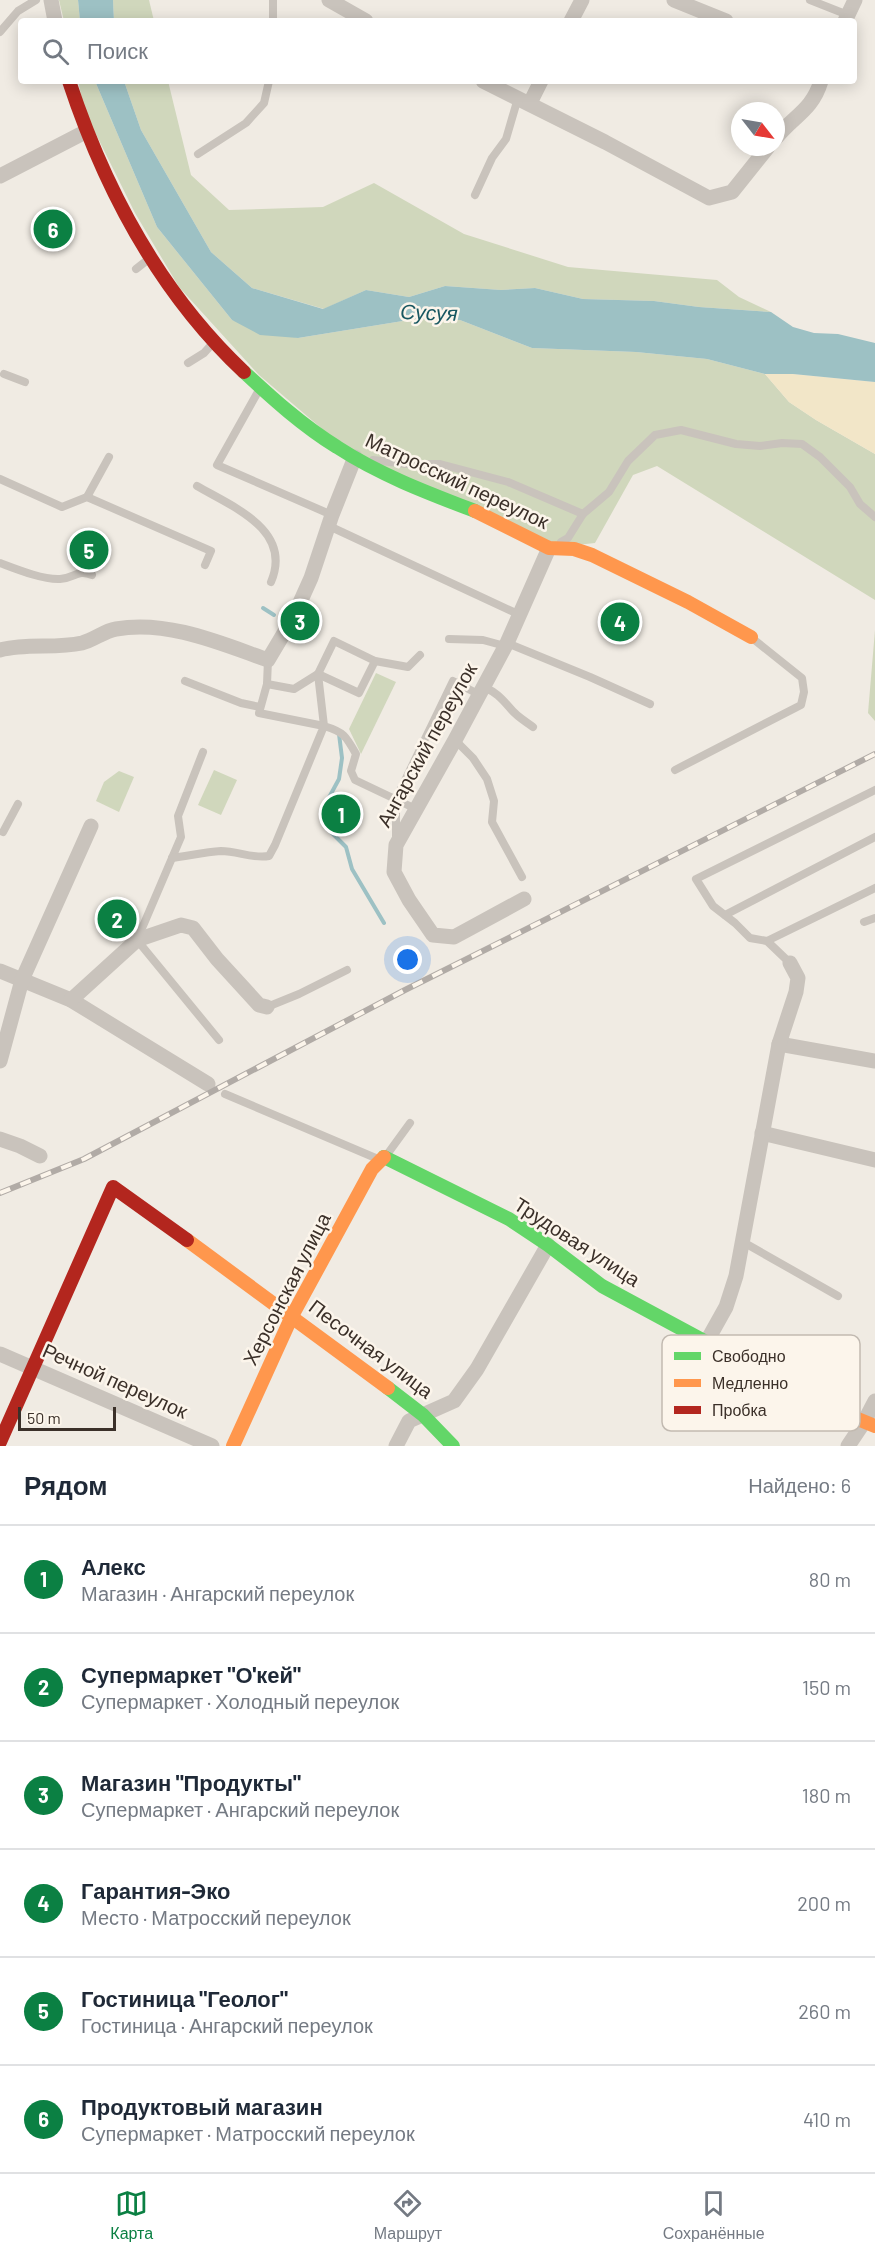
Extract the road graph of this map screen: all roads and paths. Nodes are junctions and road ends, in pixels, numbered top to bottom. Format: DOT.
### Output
graph roads {
  1 [pos="36,0"];
  2 [pos="51,0"];
  3 [pos="273,0"];
  4 [pos="329,0"];
  5 [pos="582,0"];
  6 [pos="674,0"];
  7 [pos="810,0"];
  8 [pos="855,0"];
  9 [pos="54,18"];
  10 [pos="273,18"];
  11 [pos="361,18"];
  12 [pos="573,18"];
  13 [pos="719,18"];
  14 [pos="846,18"];
  15 [pos="0,32"];
  16 [pos="70,84"];
  17 [pos="268,84"];
  18 [pos="489,84"];
  19 [pos="538,84"];
  20 [pos="820,84"];
  21 [pos="524,101"];
  22 [pos="785,130"];
  23 [pos="85,132"];
  24 [pos="198,154"];
  25 [pos="761,156"];
  26 [pos="0,176"];
  27 [pos="475,195"];
  28 [pos="151,257"];
  29 [pos="136,269"];
  30 [pos="213,343"];
  31 [pos="188,363"];
  32 [pos="4,374"];
  33 [pos="25,382"];
  34 [pos="260,390"];
  35 [pos="108,457"];
  36 [pos="355,458"];
  37 [pos="0,479"];
  38 [pos="197,486"];
  39 [pos="87,497"];
  40 [pos="583,514"];
  41 [pos="875,517"];
  42 [pos="330,520"];
  43 [pos="549,548"];
  44 [pos="0,563"];
  45 [pos="205,565"];
  46 [pos="92,575"];
  47 [pos="271,582"];
  48 [pos="520,615"];
  49 [pos="751,637"];
  50 [pos="449,639"];
  51 [pos="506,644"];
  52 [pos="0,650"];
  53 [pos="420,655"];
  54 [pos="268,660"];
  55 [pos="375,661"];
  56 [pos="318,674"];
  57 [pos="185,681"];
  58 [pos="267,684"];
  59 [pos="482,691"];
  60 [pos="650,704"];
  61 [pos="260,707"];
  62 [pos="324,726"];
  63 [pos="533,727"];
  64 [pos="455,740"];
  65 [pos="203,752"];
  66 [pos="675,770"];
  67 [pos="875,790"];
  68 [pos="396,799"];
  69 [pos="18,804"];
  70 [pos="416,809"];
  71 [pos="91,826"];
  72 [pos="5,833"];
  73 [pos="875,837"];
  74 [pos="396,845"];
  75 [pos="172,858"];
  76 [pos="522,877"];
  77 [pos="875,888"];
  78 [pos="524,899"];
  79 [pos="724,915"];
  80 [pos="875,918"];
  81 [pos="864,922"];
  82 [pos="137,940"];
  83 [pos="767,941"];
  84 [pos="790,963"];
  85 [pos="346,970"];
  86 [pos="0,971"];
  87 [pos="22,980"];
  88 [pos="71,1000"];
  89 [pos="267,1007"];
  90 [pos="219,1040"];
  91 [pos="779,1044"];
  92 [pos="0,1061"];
  93 [pos="875,1061"];
  94 [pos="208,1084"];
  95 [pos="225,1094"];
  96 [pos="410,1124"];
  97 [pos="762,1133"];
  98 [pos="0,1139"];
  99 [pos="39,1156"];
  100 [pos="382,1158"];
  101 [pos="875,1160"];
  102 [pos="743,1242"];
  103 [pos="548,1245"];
  104 [pos="838,1296"];
  105 [pos="291,1316"];
  106 [pos="696,1335"];
  107 [pos="710,1335"];
  108 [pos="0,1354"];
  109 [pos="32,1367"];
  110 [pos="875,1401"];
  111 [pos="423,1415"];
  112 [pos="870,1424"];
  113 [pos="0,1442"];
  114 [pos="212,1446"];
  115 [pos="233,1446"];
  116 [pos="396,1446"];
  117 [pos="453,1446"];
  118 [pos="848,1446"];
  1 -- 15 [label="lane"];
  2 -- 9 [label="street"];
  3 -- 10 [label="lane"];
  4 -- 11 [label="street"];
  5 -- 12 [label="street"];
  6 -- 13 [label="street"];
  7 -- 14 [label="lane"];
  8 -- 14 [label="street"];
  16 -- 23 [label="street, Матросский переулок"];
  17 -- 24 [label="lane"];
  18 -- 21 [label="street"];
  19 -- 21 [label="street"];
  20 -- 22 [label="street"];
  21 -- 25 [label="street"];
  21 -- 27 [label="lane"];
  23 -- 26 [label="street"];
  23 -- 28 [label="street, Матросский переулок"];
  28 -- 29 [label="lane"];
  28 -- 30 [label="street, Матросский переулок"];
  30 -- 31 [label="lane"];
  30 -- 34 [label="street, Матросский переулок"];
  32 -- 33 [label="lane"];
  34 -- 36 [label="street, Матросский переулок"];
  34 -- 42 [label="lane"];
  35 -- 39 [label="lane"];
  36 -- 40 [label="lane"];
  36 -- 42 [label="street"];
  36 -- 43 [label="street, Матросский переулок"];
  37 -- 39 [label="lane"];
  38 -- 47 [label="lane"];
  39 -- 45 [label="lane"];
  40 -- 41 [label="lane"];
  40 -- 43 [label="lane"];
  42 -- 48 [label="lane"];
  42 -- 54 [label="street"];
  43 -- 48 [label="street, Ангарский переулок"];
  43 -- 49 [label="street, Матросский переулок"];
  44 -- 46 [label="lane"];
  48 -- 51 [label="street, Ангарский переулок"];
  49 -- 66 [label="lane"];
  50 -- 51 [label="lane"];
  51 -- 59 [label="street, Ангарский переулок"];
  51 -- 60 [label="lane"];
  52 -- 54 [label="street"];
  53 -- 55 [label="lane"];
  54 -- 58 [label="lane"];
  55 -- 56 [label="lane"];
  55 -- 56 [label="lane"];
  56 -- 58 [label="lane"];
  56 -- 62 [label="lane"];
  57 -- 61 [label="lane"];
  58 -- 61 [label="lane"];
  59 -- 63 [label="lane"];
  59 -- 64 [label="street, Ангарский переулок"];
  59 -- 68 [label="lane"];
  61 -- 62 [label="lane"];
  62 -- 68 [label="lane"];
  62 -- 75 [label="lane"];
  64 -- 70 [label="street, Ангарский переулок"];
  64 -- 76 [label="lane"];
  65 -- 75 [label="lane"];
  67 -- 79 [label="lane"];
  68 -- 70 [label="lane"];
  68 -- 74 [label="lane"];
  69 -- 72 [label="lane"];
  70 -- 74 [label="street, Ангарский переулок"];
  71 -- 87 [label="street"];
  73 -- 79 [label="lane"];
  74 -- 78 [label="street, Ангарский переулок"];
  75 -- 82 [label="lane"];
  77 -- 83 [label="lane"];
  79 -- 83 [label="lane"];
  80 -- 81 [label="lane"];
  82 -- 88 [label="street"];
  82 -- 89 [label="street"];
  82 -- 90 [label="lane"];
  83 -- 84 [label="lane"];
  84 -- 91 [label="street"];
  85 -- 89 [label="lane"];
  86 -- 87 [label="street"];
  87 -- 88 [label="street"];
  87 -- 92 [label="street"];
  88 -- 94 [label="street"];
  91 -- 93 [label="street"];
  91 -- 97 [label="street"];
  95 -- 100 [label="lane"];
  96 -- 100 [label="lane"];
  97 -- 101 [label="street"];
  97 -- 102 [label="street"];
  98 -- 99 [label="street"];
  100 -- 103 [label="street, Трудовая улица"];
  100 -- 105 [label="street, Херсонская улица"];
  102 -- 104 [label="lane"];
  102 -- 107 [label="street"];
  103 -- 106 [label="street, Трудовая улица"];
  103 -- 111 [label="street"];
  105 -- 109 [label="street, Песочная улица"];
  105 -- 111 [label="street, Песочная улица"];
  105 -- 115 [label="street, Херсонская улица"];
  108 -- 109 [label="street, Речной переулок"];
  109 -- 113 [label="street"];
  109 -- 114 [label="street, Речной переулок"];
  110 -- 112 [label="street"];
  111 -- 116 [label="street"];
  111 -- 117 [label="street, Песочная улица"];
  112 -- 118 [label="street"];
}
